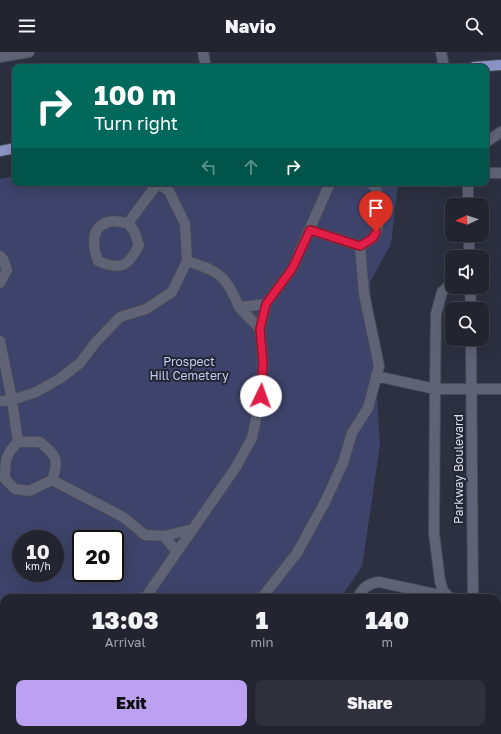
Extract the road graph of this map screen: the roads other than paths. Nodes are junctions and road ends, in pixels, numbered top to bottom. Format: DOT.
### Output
graph roads {
  1 [pos="29,52"];
  2 [pos="203,52"];
  3 [pos="440,52"];
  4 [pos="0,57"];
  5 [pos="205,64"];
  6 [pos="443,64"];
  7 [pos="501,65"];
  8 [pos="489,66"];
  9 [pos="501,132"];
  10 [pos="489,140"];
  11 [pos="12,149"];
  12 [pos="0,151"];
  13 [pos="489,173"];
  14 [pos="501,173"];
  15 [pos="156,186"];
  16 [pos="162,186"];
  17 [pos="329,186"];
  18 [pos="373,186"];
  19 [pos="468,186"];
  20 [pos="468,198"];
  21 [pos="128,223"];
  22 [pos="310,230"];
  23 [pos="360,246"];
  24 [pos="0,256"];
  25 [pos="187,261"];
  26 [pos="0,283"];
  27 [pos="445,289"];
  28 [pos="266,304"];
  29 [pos="239,307"];
  30 [pos="260,329"];
  31 [pos="0,341"];
  32 [pos="471,346"];
  33 [pos="376,376"];
  34 [pos="435,389"];
  35 [pos="501,389"];
  36 [pos="472,390"];
  37 [pos="12,400"];
  38 [pos="0,401"];
  39 [pos="18,442"];
  40 [pos="52,480"];
  41 [pos="2,482"];
  42 [pos="193,529"];
  43 [pos="164,536"];
  44 [pos="177,552"];
  45 [pos="148,594"];
  46 [pos="265,594"];
  47 [pos="361,594"];
  48 [pos="432,594"];
  49 [pos="446,594"];
  50 [pos="473,594"];
  1 -- 4 [label="street"];
  2 -- 5 [label="street"];
  3 -- 6 [label="street"];
  7 -- 8 [label="main road"];
  9 -- 10 [label="street"];
  11 -- 12 [label="main road"];
  13 -- 14 [label="street"];
  15 -- 21 [label="street"];
  16 -- 25 [label="street"];
  17 -- 22 [label="street"];
  18 -- 23 [label="street"];
  19 -- 20 [label="street"];
  21 -- 21 [label="street"];
  22 -- 23 [label="street"];
  22 -- 28 [label="street"];
  23 -- 33 [label="street"];
  24 -- 26 [label="street"];
  25 -- 29 [label="street"];
  25 -- 37 [label="street"];
  27 -- 34 [label="street"];
  28 -- 29 [label="street"];
  28 -- 30 [label="street"];
  29 -- 30 [label="street"];
  30 -- 42 [label="street"];
  31 -- 37 [label="street"];
  32 -- 36 [label="street, Parkway Boulevard"];
  33 -- 34 [label="street"];
  33 -- 46 [label="street"];
  34 -- 36 [label="street"];
  34 -- 49 [label="street"];
  35 -- 36 [label="street"];
  36 -- 50 [label="street, Parkway Boulevard"];
  37 -- 38 [label="street"];
  37 -- 39 [label="street"];
  39 -- 40 [label="street"];
  39 -- 41 [label="street"];
  40 -- 41 [label="street"];
  40 -- 43 [label="street"];
  42 -- 43 [label="street"];
  42 -- 44 [label="street"];
  43 -- 44 [label="street"];
  44 -- 45 [label="street"];
  47 -- 48 [label="street"];
}
